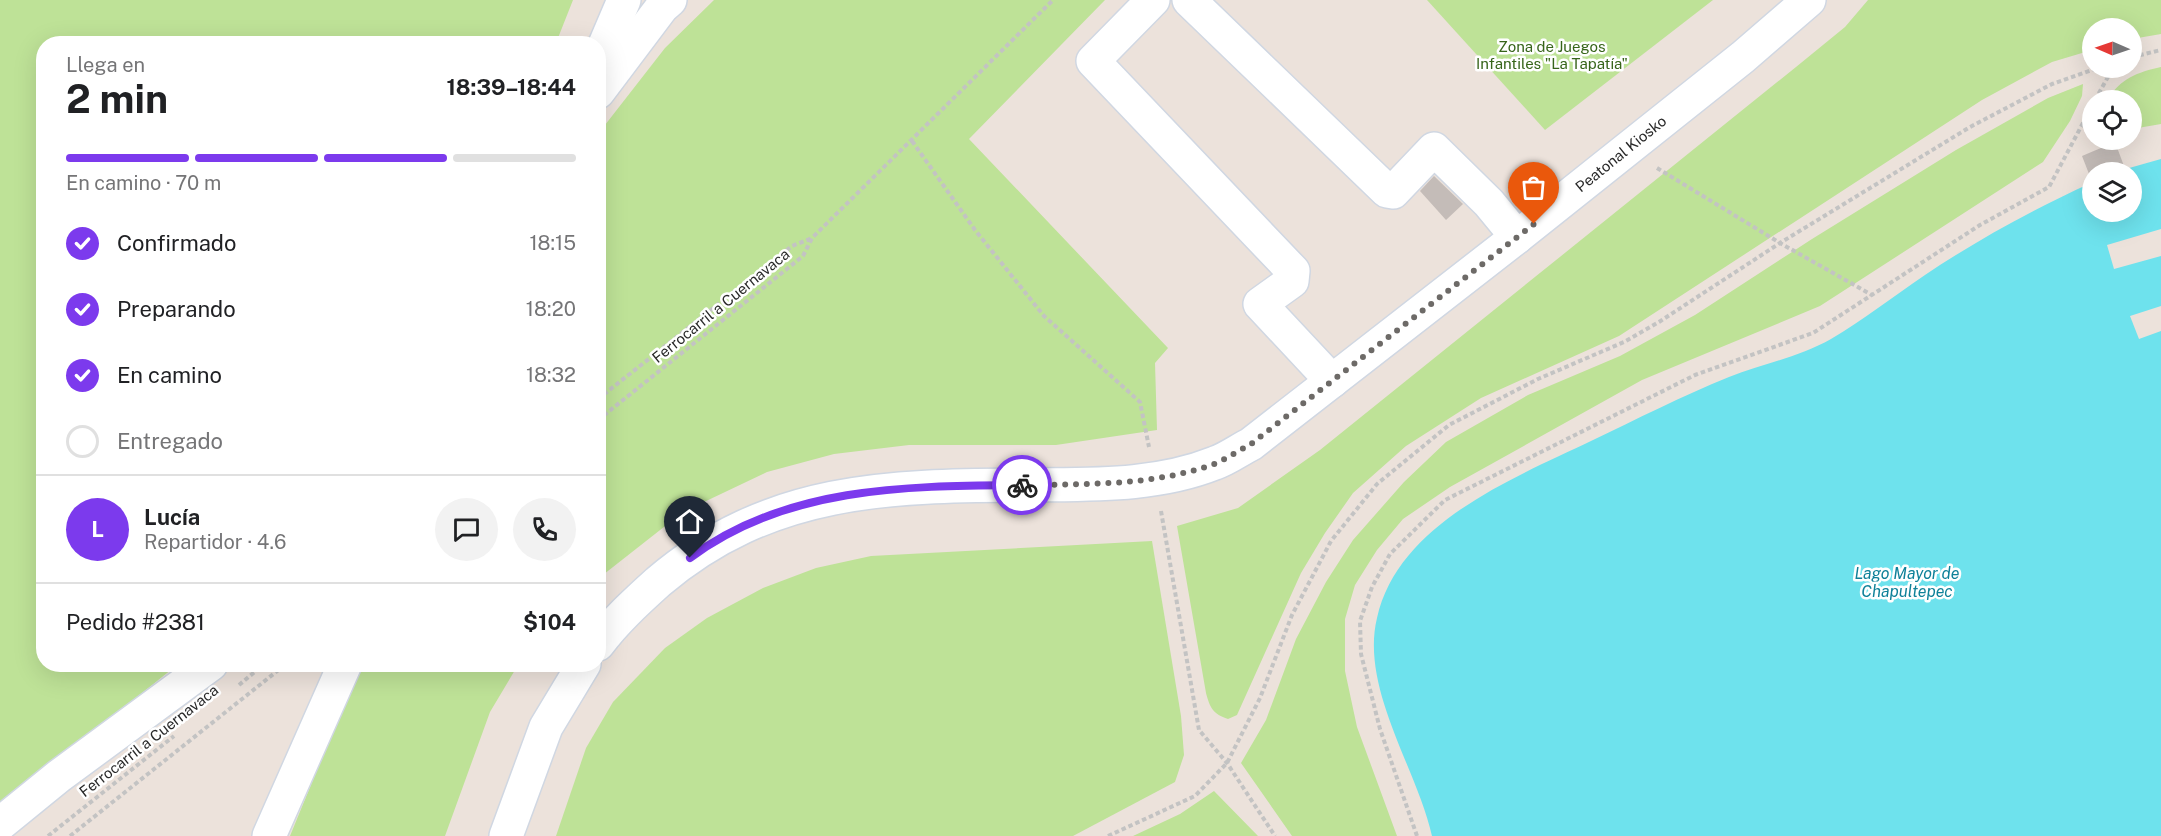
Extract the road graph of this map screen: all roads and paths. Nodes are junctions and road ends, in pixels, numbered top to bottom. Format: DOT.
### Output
graph roads {
  1 [pos="670,0"];
  2 [pos="1053,0"];
  3 [pos="1153,0"];
  4 [pos="1189,0"];
  5 [pos="1809,0"];
  6 [pos="623,8"];
  7 [pos="606,44"];
  8 [pos="2161,50"];
  9 [pos="2142,55"];
  10 [pos="2082,74"];
  11 [pos="606,82"];
  12 [pos="2082,125"];
  13 [pos="912,141"];
  14 [pos="1632,145"];
  15 [pos="1517,237"];
  16 [pos="812,238"];
  17 [pos="1780,243"];
  18 [pos="1872,295"];
  19 [pos="1332,381"];
  20 [pos="606,393"];
  21 [pos="606,414"];
  22 [pos="1156,479"];
  23 [pos="606,635"];
  24 [pos="200,672"];
  25 [pos="254,672"];
  26 [pos="276,672"];
  27 [pos="341,672"];
  28 [pos="579,672"];
  29 [pos="236,687"];
  30 [pos="180,732"];
  31 [pos="1227,763"];
  32 [pos="0,824"];
  33 [pos="48,836"];
  34 [pos="70,836"];
  35 [pos="269,836"];
  36 [pos="506,836"];
  37 [pos="1108,836"];
  38 [pos="1275,836"];
  39 [pos="1417,836"];
  1 -- 11 [label="street"];
  2 -- 13 [label="path"];
  3 -- 19 [label="street"];
  4 -- 15 [label="street"];
  5 -- 14 [label="street, Peatonal Kiosko"];
  6 -- 7 [label="street"];
  8 -- 9 [label="path"];
  10 -- 17 [label="path"];
  12 -- 18 [label="path"];
  13 -- 16 [label="path"];
  13 -- 22 [label="path"];
  14 -- 15 [label="street, Peatonal Kiosko"];
  14 -- 17 [label="path"];
  15 -- 19 [label="street, Peatonal Kiosko"];
  16 -- 20 [label="path, Ferrocarril a Cuernavaca"];
  16 -- 21 [label="path, Ferrocarril a Cuernavaca"];
  17 -- 18 [label="path"];
  17 -- 31 [label="path"];
  18 -- 39 [label="path"];
  19 -- 22 [label="street, Peatonal Kiosko"];
  22 -- 23 [label="street, Peatonal Kiosko"];
  22 -- 31 [label="path"];
  24 -- 32 [label="street"];
  25 -- 29 [label="path, Ferrocarril a Cuernavaca"];
  26 -- 34 [label="path, Ferrocarril a Cuernavaca"];
  27 -- 35 [label="street"];
  28 -- 36 [label="street"];
  30 -- 33 [label="path, Ferrocarril a Cuernavaca"];
  31 -- 37 [label="path"];
  31 -- 38 [label="path"];
}
